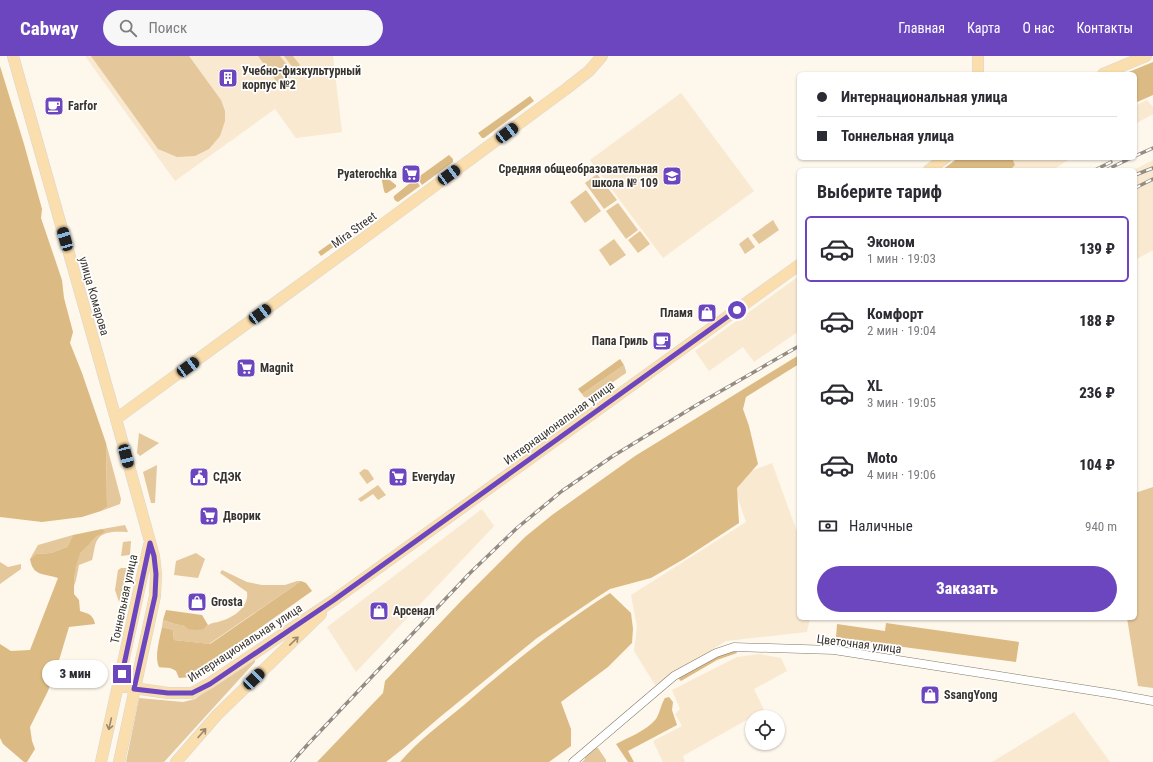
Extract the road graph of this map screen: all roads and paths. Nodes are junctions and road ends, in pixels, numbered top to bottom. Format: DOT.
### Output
graph roads {
  1 [pos="13,56"];
  2 [pos="602,56"];
  3 [pos="978,56"];
  4 [pos="1146,56"];
  5 [pos="978,72"];
  6 [pos="1108,72"];
  7 [pos="942,160"];
  8 [pos="932,168"];
  9 [pos="797,266"];
  10 [pos="116,419"];
  11 [pos="150,543"];
  12 [pos="334,600"];
  13 [pos="119,686"];
  14 [pos="134,689"];
  15 [pos="1153,701"];
  16 [pos="101,762"];
  17 [pos="119,762"];
  18 [pos="176,762"];
  19 [pos="573,762"];
  1 -- 10 [label="main road, улица Комарова"];
  2 -- 10 [label="main road, Mira Street"];
  3 -- 5 [label="main road"];
  4 -- 6 [label="main road"];
  7 -- 8 [label="main road"];
  9 -- 12 [label="main road, Интернациональная улица"];
  10 -- 11 [label="main road, улица Комарова"];
  11 -- 13 [label="main road, Тоннельная улица"];
  11 -- 14 [label="main road, Тоннельная улица"];
  12 -- 14 [label="main road, Интернациональная улица"];
  18 -- 12 [label="main road, Интернациональная улица, one-way"];
  13 -- 14 [label="main road, Интернациональная улица"];
  13 -- 16 [label="main road, Тоннельная улица, one-way"];
  14 -- 17 [label="main road, Тоннельная улица"];
  15 -- 19 [label="street, Цветочная улица"];
}
